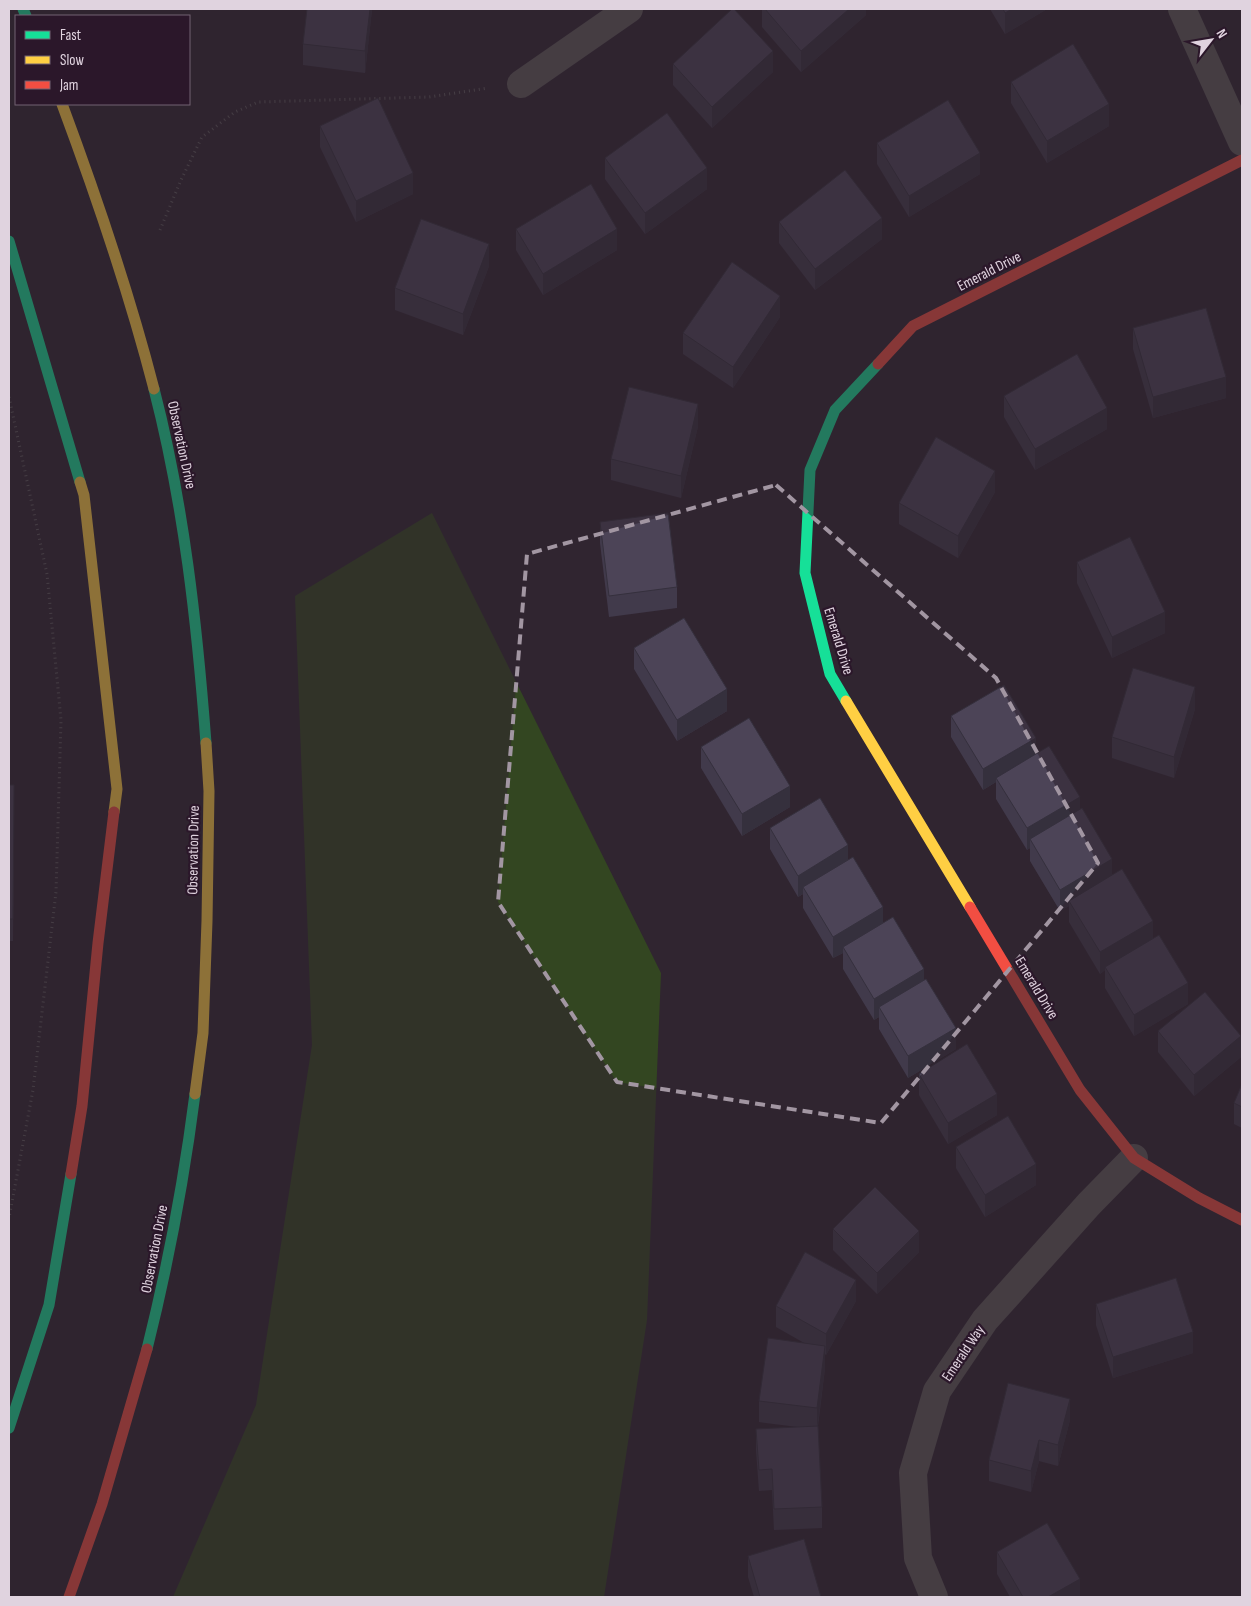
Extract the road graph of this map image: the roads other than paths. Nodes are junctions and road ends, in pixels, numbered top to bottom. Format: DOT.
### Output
graph roads {
  1 [pos="629,9"];
  2 [pos="1182,9"];
  3 [pos="520,84"];
  4 [pos="62,105"];
  5 [pos="1242,142"];
  6 [pos="1242,160"];
  7 [pos="9,241"];
  8 [pos="1134,1158"];
  9 [pos="1242,1220"];
  10 [pos="9,1428"];
  11 [pos="69,1597"];
  12 [pos="934,1597"];
  1 -- 3 [label="street"];
  2 -- 5 [label="street"];
  4 -- 11 [label="street, Observation Drive"];
  6 -- 8 [label="street, Emerald Drive"];
  7 -- 10 [label="street"];
  8 -- 9 [label="street, Emerald Drive"];
  8 -- 12 [label="street, Emerald Way"];
}
